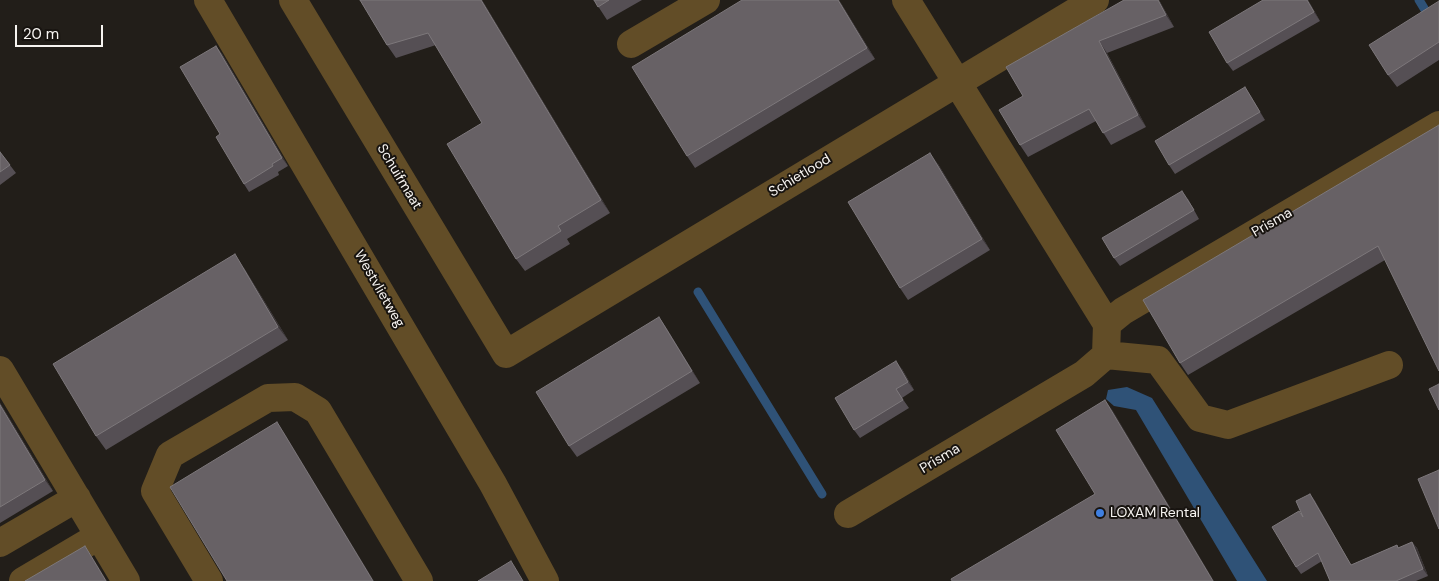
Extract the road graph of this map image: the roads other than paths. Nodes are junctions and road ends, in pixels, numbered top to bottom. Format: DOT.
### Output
graph roads {
  1 [pos="208,0"];
  2 [pos="293,0"];
  3 [pos="706,0"];
  4 [pos="906,0"];
  5 [pos="1095,0"];
  6 [pos="631,44"];
  7 [pos="958,81"];
  8 [pos="1439,125"];
  9 [pos="1107,324"];
  10 [pos="506,354"];
  11 [pos="1106,355"];
  12 [pos="1389,366"];
  13 [pos="0,371"];
  14 [pos="76,498"];
  15 [pos="848,514"];
  16 [pos="100,536"];
  17 [pos="0,543"];
  18 [pos="23,581"];
  19 [pos="126,581"];
  20 [pos="209,581"];
  21 [pos="419,581"];
  22 [pos="545,581"];
  1 -- 22 [label="street, Westvlietweg"];
  2 -- 10 [label="street, Schuifmaat"];
  3 -- 6 [label="street"];
  4 -- 7 [label="street"];
  5 -- 7 [label="street, Schietlood"];
  7 -- 9 [label="street"];
  7 -- 10 [label="street, Schietlood"];
  8 -- 9 [label="street, Prisma"];
  9 -- 11 [label="street"];
  11 -- 12 [label="street"];
  11 -- 15 [label="street, Prisma"];
  13 -- 14 [label="street"];
  14 -- 16 [label="street"];
  14 -- 17 [label="street"];
  16 -- 18 [label="street"];
  16 -- 19 [label="street"];
  20 -- 21 [label="street"];
}
